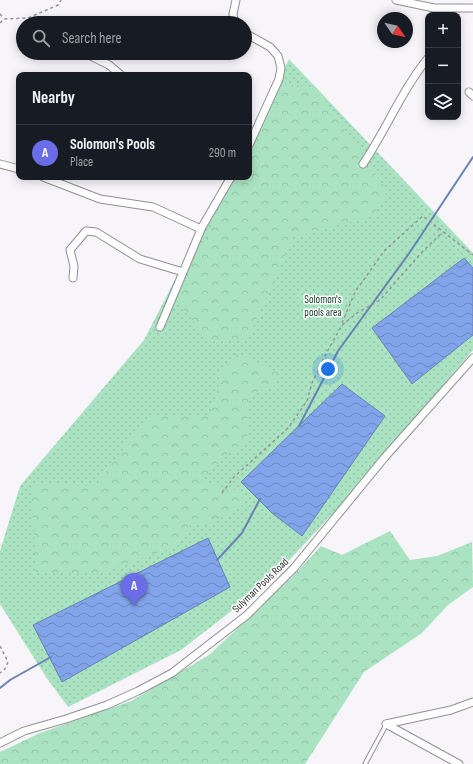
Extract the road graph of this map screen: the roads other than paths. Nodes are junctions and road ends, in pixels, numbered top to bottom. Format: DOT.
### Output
graph roads {
  1 [pos="236,0"];
  2 [pos="396,0"];
  3 [pos="473,8"];
  4 [pos="460,9"];
  5 [pos="457,12"];
  6 [pos="233,16"];
  7 [pos="252,37"];
  8 [pos="99,60"];
  9 [pos="425,62"];
  10 [pos="117,72"];
  11 [pos="252,137"];
  12 [pos="0,164"];
  13 [pos="363,164"];
  14 [pos="16,168"];
  15 [pos="51,180"];
  16 [pos="229,180"];
  17 [pos="201,229"];
  18 [pos="183,272"];
  19 [pos="73,278"];
  20 [pos="160,327"];
  21 [pos="473,358"];
  22 [pos="473,702"];
  23 [pos="386,724"];
  24 [pos="0,743"];
  25 [pos="365,764"];
  26 [pos="459,764"];
  1 -- 6 [label="street"];
  2 -- 4 [label="street"];
  3 -- 4 [label="street"];
  4 -- 5 [label="street"];
  7 -- 11 [label="street"];
  8 -- 10 [label="street"];
  9 -- 13 [label="street"];
  12 -- 14 [label="street"];
  15 -- 17 [label="street"];
  16 -- 17 [label="street"];
  17 -- 18 [label="street"];
  18 -- 19 [label="street"];
  18 -- 20 [label="street"];
  21 -- 24 [label="street, Sulyman Pools Road"];
  22 -- 23 [label="street"];
  23 -- 25 [label="lane"];
  23 -- 26 [label="street"];
}
